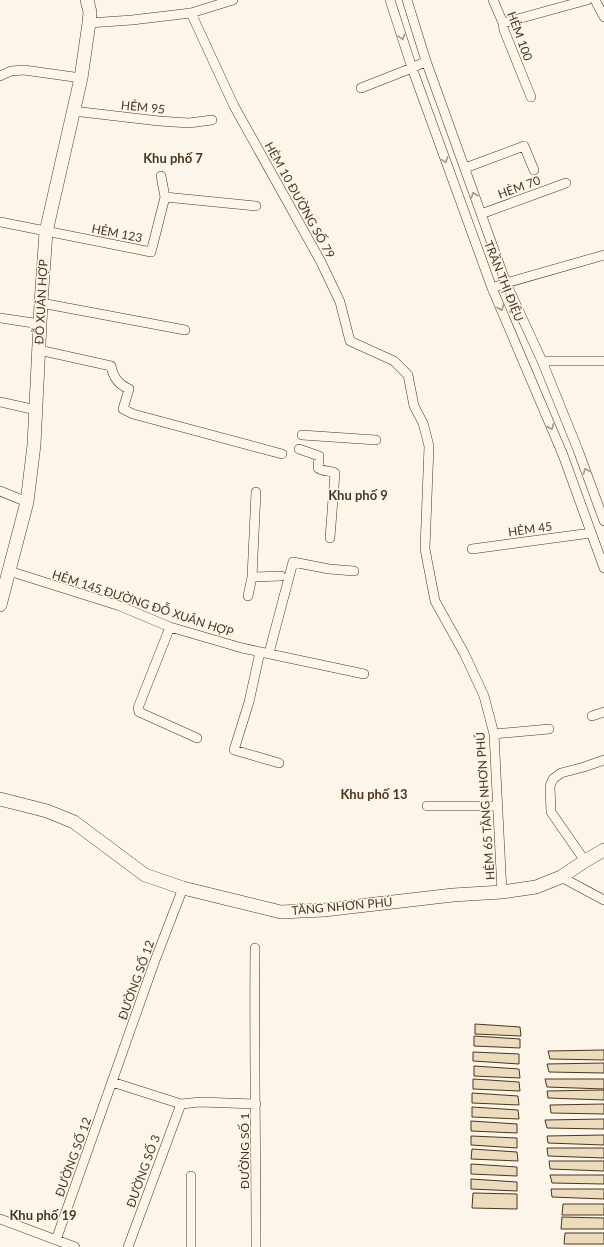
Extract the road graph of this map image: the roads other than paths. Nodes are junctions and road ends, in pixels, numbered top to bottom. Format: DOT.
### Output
graph roads {
  1 [pos="87,0"];
  2 [pos="233,0"];
  3 [pos="390,0"];
  4 [pos="407,0"];
  5 [pos="493,0"];
  6 [pos="587,0"];
  7 [pos="595,0"];
  8 [pos="191,13"];
  9 [pos="604,17"];
  10 [pos="89,23"];
  11 [pos="503,23"];
  12 [pos="426,61"];
  13 [pos="412,68"];
  14 [pos="0,76"];
  15 [pos="81,78"];
  16 [pos="361,88"];
  17 [pos="530,97"];
  18 [pos="73,111"];
  19 [pos="212,120"];
  20 [pos="465,168"];
  21 [pos="534,170"];
  22 [pos="161,176"];
  23 [pos="566,183"];
  24 [pos="165,197"];
  25 [pos="256,206"];
  26 [pos="481,214"];
  27 [pos="0,222"];
  28 [pos="46,232"];
  29 [pos="604,255"];
  30 [pos="506,283"];
  31 [pos="492,288"];
  32 [pos="41,303"];
  33 [pos="0,318"];
  34 [pos="40,324"];
  35 [pos="185,330"];
  36 [pos="39,350"];
  37 [pos="542,361"];
  38 [pos="604,361"];
  39 [pos="408,375"];
  40 [pos="0,402"];
  41 [pos="36,410"];
  42 [pos="302,435"];
  43 [pos="376,440"];
  44 [pos="299,449"];
  45 [pos="578,450"];
  46 [pos="282,454"];
  47 [pos="562,455"];
  48 [pos="0,491"];
  49 [pos="256,492"];
  50 [pos="599,495"];
  51 [pos="27,502"];
  52 [pos="604,521"];
  53 [pos="591,533"];
  54 [pos="330,538"];
  55 [pos="472,549"];
  56 [pos="604,568"];
  57 [pos="354,571"];
  58 [pos="9,572"];
  59 [pos="281,576"];
  60 [pos="252,577"];
  61 [pos="248,596"];
  62 [pos="0,605"];
  63 [pos="170,627"];
  64 [pos="264,653"];
  65 [pos="364,674"];
  66 [pos="604,712"];
  67 [pos="592,716"];
  68 [pos="549,729"];
  69 [pos="494,734"];
  70 [pos="196,738"];
  71 [pos="604,760"];
  72 [pos="279,763"];
  73 [pos="0,799"];
  74 [pos="427,806"];
  75 [pos="498,806"];
  76 [pos="604,850"];
  77 [pos="585,861"];
  78 [pos="561,877"];
  79 [pos="183,888"];
  80 [pos="502,892"];
  81 [pos="604,900"];
  82 [pos="255,948"];
  83 [pos="112,1082"];
  84 [pos="181,1104"];
  85 [pos="256,1104"];
  86 [pos="191,1176"];
  87 [pos="0,1219"];
  88 [pos="56,1240"];
  89 [pos="75,1247"];
  90 [pos="128,1247"];
  91 [pos="191,1247"];
  92 [pos="256,1247"];
  1 -- 10 [label="street, ĐỖ XUÂN HỢP"];
  2 -- 8 [label="street"];
  3 -- 13 [label="street, TRẦN THỊ ĐIỆU, one-way"];
  4 -- 12 [label="street, TRẦN THỊ ĐIỆU"];
  5 -- 11 [label="street, HẺM 100"];
  6 -- 11 [label="street"];
  7 -- 9 [label="street"];
  8 -- 10 [label="street"];
  8 -- 39 [label="street, HẺM 10 ĐƯỜNG SỐ 79"];
  10 -- 15 [label="street, ĐỖ XUÂN HỢP"];
  11 -- 17 [label="street, HẺM 100"];
  12 -- 13 [label="street"];
  12 -- 20 [label="street, TRẦN THỊ ĐIỆU"];
  13 -- 16 [label="street"];
  13 -- 31 [label="street, TRẦN THỊ ĐIỆU, one-way"];
  14 -- 15 [label="street"];
  15 -- 18 [label="street, ĐỖ XUÂN HỢP"];
  18 -- 19 [label="street, HẺM 95"];
  18 -- 28 [label="street, ĐỖ XUÂN HỢP"];
  20 -- 21 [label="street"];
  26 -- 20 [label="street, TRẦN THỊ ĐIỆU, one-way"];
  22 -- 24 [label="street, HẺM 123"];
  23 -- 26 [label="street, HẺM 70"];
  24 -- 25 [label="street"];
  24 -- 28 [label="street, HẺM 123"];
  26 -- 30 [label="street, TRẦN THỊ ĐIỆU"];
  27 -- 28 [label="street"];
  28 -- 32 [label="street, ĐỖ XUÂN HỢP"];
  29 -- 30 [label="street"];
  30 -- 31 [label="street"];
  30 -- 37 [label="street, TRẦN THỊ ĐIỆU"];
  31 -- 47 [label="street, TRẦN THỊ ĐIỆU, one-way"];
  32 -- 34 [label="street, ĐỖ XUÂN HỢP"];
  32 -- 35 [label="street"];
  33 -- 34 [label="street"];
  34 -- 36 [label="street, ĐỖ XUÂN HỢP"];
  36 -- 41 [label="street, ĐỖ XUÂN HỢP"];
  36 -- 46 [label="street"];
  37 -- 38 [label="street"];
  37 -- 45 [label="street, TRẦN THỊ ĐIỆU"];
  39 -- 69 [label="street, HẺM 65 TĂNG NHƠN PHÚ"];
  40 -- 41 [label="street"];
  41 -- 51 [label="street, ĐỖ XUÂN HỢP"];
  42 -- 43 [label="street"];
  44 -- 54 [label="street"];
  45 -- 47 [label="street"];
  50 -- 45 [label="street, TRẦN THỊ ĐIỆU, one-way"];
  47 -- 53 [label="street, TRẦN THỊ ĐIỆU"];
  48 -- 51 [label="street"];
  49 -- 60 [label="street"];
  50 -- 52 [label="street, TRẦN THỊ ĐIỆU"];
  51 -- 58 [label="street, ĐỖ XUÂN HỢP"];
  53 -- 55 [label="street, HẺM 45"];
  53 -- 56 [label="street, TRẦN THỊ ĐIỆU"];
  57 -- 64 [label="street"];
  58 -- 62 [label="street, ĐỖ XUÂN HỢP"];
  58 -- 63 [label="street, HẺM 145 ĐƯỜNG ĐỖ XUÂN HỢP"];
  59 -- 60 [label="street"];
  60 -- 61 [label="street"];
  63 -- 64 [label="street, HẺM 145 ĐƯỜNG ĐỖ XUÂN HỢP"];
  63 -- 70 [label="street"];
  64 -- 65 [label="street, HẺM 145 ĐƯỜNG ĐỖ XUÂN HỢP"];
  64 -- 72 [label="street"];
  66 -- 67 [label="street"];
  68 -- 69 [label="street"];
  69 -- 75 [label="street, HẺM 65 TĂNG NHƠN PHÚ"];
  71 -- 77 [label="street"];
  73 -- 79 [label="street, TĂNG NHƠN PHÚ"];
  74 -- 75 [label="street"];
  75 -- 80 [label="street, HẺM 65 TĂNG NHƠN PHÚ"];
  76 -- 77 [label="street, TĂNG NHƠN PHÚ"];
  77 -- 78 [label="street, TĂNG NHƠN PHÚ"];
  78 -- 80 [label="street, TĂNG NHƠN PHÚ"];
  78 -- 81 [label="street"];
  79 -- 80 [label="street, TĂNG NHƠN PHÚ"];
  79 -- 83 [label="street, ĐƯỜNG SỐ 12"];
  82 -- 85 [label="street, ĐƯỜNG SỐ 1"];
  83 -- 84 [label="street"];
  83 -- 88 [label="street, ĐƯỜNG SỐ 12"];
  84 -- 85 [label="street"];
  84 -- 90 [label="street, ĐƯỜNG SỐ 3"];
  85 -- 92 [label="street, ĐƯỜNG SỐ 1"];
  86 -- 91 [label="street"];
  87 -- 88 [label="street"];
  88 -- 89 [label="street"];
}
